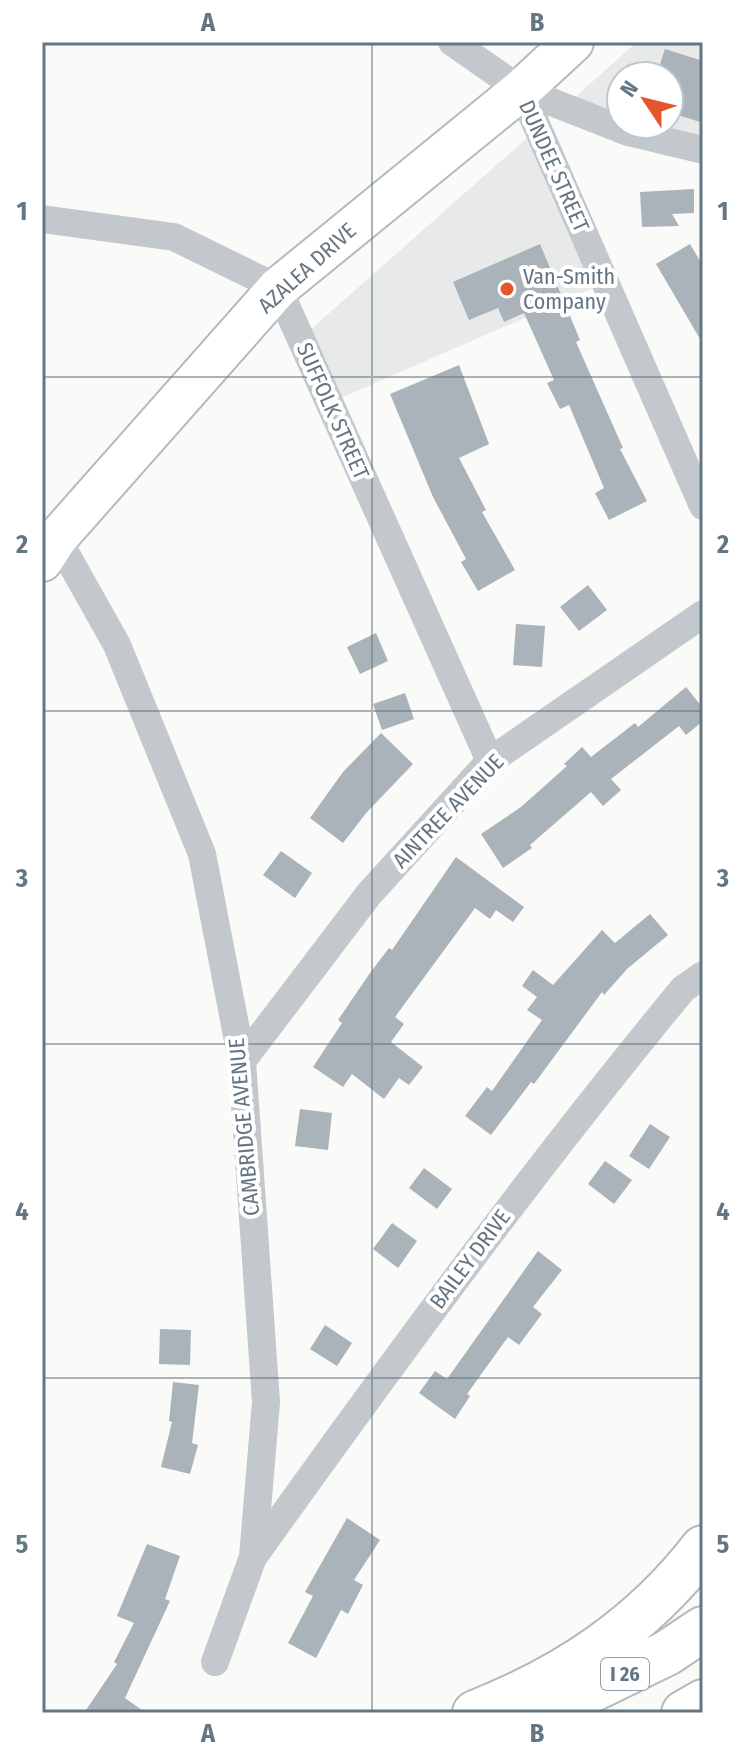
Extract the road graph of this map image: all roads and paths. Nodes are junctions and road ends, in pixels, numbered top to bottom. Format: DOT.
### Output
graph roads {
  1 [pos="452,42"];
  2 [pos="573,42"];
  3 [pos="521,90"];
  4 [pos="703,150"];
  5 [pos="42,219"];
  6 [pos="278,288"];
  7 [pos="703,506"];
  8 [pos="47,544"];
  9 [pos="703,614"];
  10 [pos="490,761"];
  11 [pos="703,975"];
  12 [pos="242,1061"];
  13 [pos="703,1548"];
  14 [pos="253,1557"];
  15 [pos="703,1629"];
  16 [pos="215,1662"];
  17 [pos="703,1702"];
  18 [pos="475,1713"];
  19 [pos="544,1713"];
  20 [pos="684,1713"];
  1 -- 3 [label="street"];
  2 -- 3 [label="street, AZALEA DRIVE"];
  3 -- 4 [label="street"];
  3 -- 6 [label="street, AZALEA DRIVE"];
  3 -- 7 [label="street, DUNDEE STREET"];
  5 -- 6 [label="street"];
  6 -- 8 [label="street, AZALEA DRIVE"];
  6 -- 10 [label="street, SUFFOLK STREET"];
  8 -- 12 [label="street, CAMBRIDGE AVENUE"];
  9 -- 10 [label="street, AINTREE AVENUE"];
  10 -- 12 [label="street, AINTREE AVENUE"];
  11 -- 14 [label="street, BAILEY DRIVE"];
  12 -- 14 [label="street, CAMBRIDGE AVENUE"];
  13 -- 18 [label="highway"];
  14 -- 16 [label="street, CAMBRIDGE AVENUE"];
  15 -- 19 [label="highway, I 26"];
  17 -- 20 [label="highway"];
}
